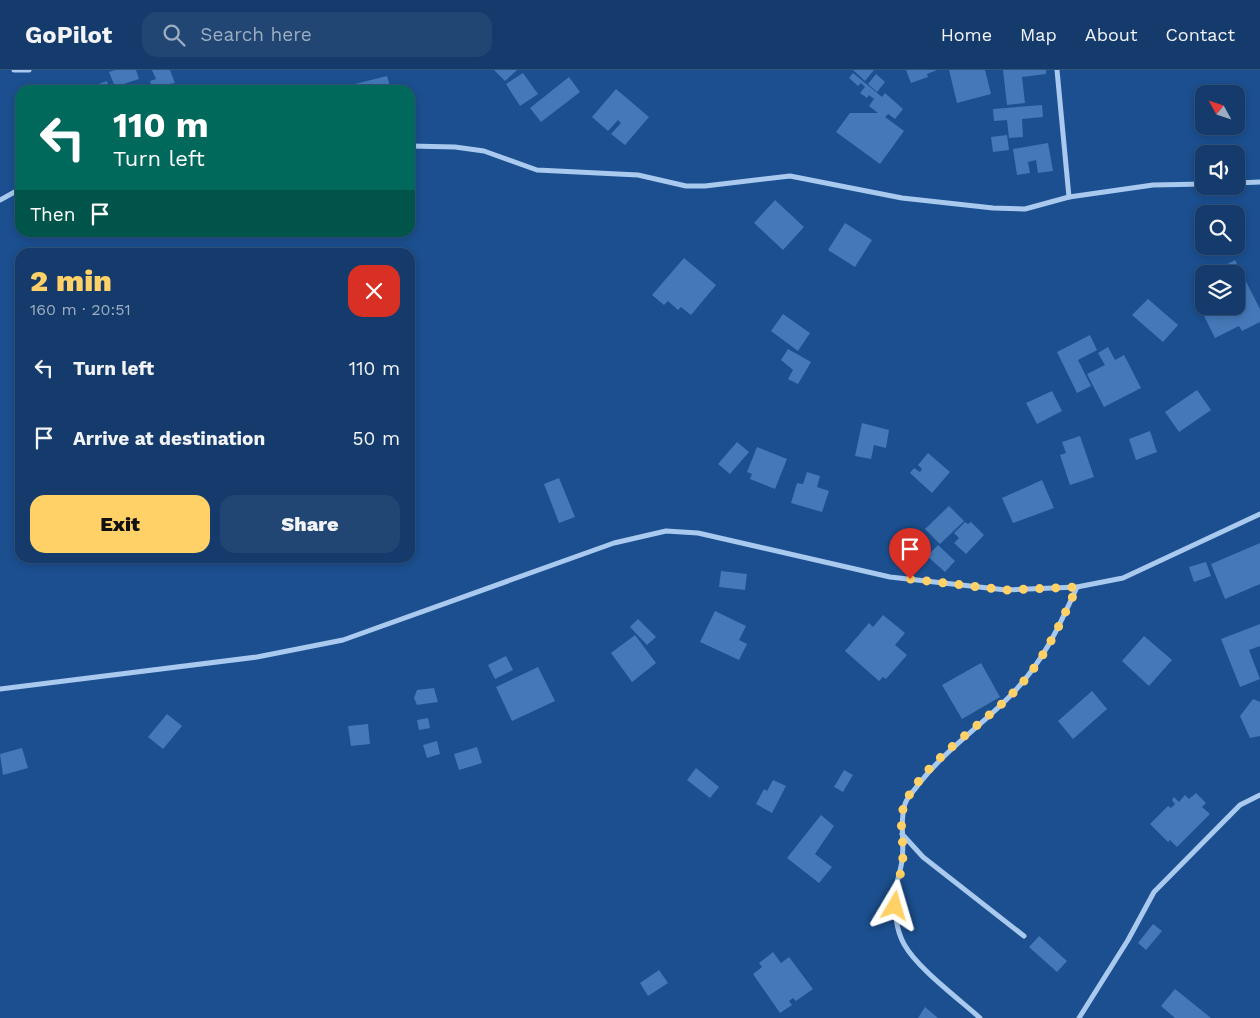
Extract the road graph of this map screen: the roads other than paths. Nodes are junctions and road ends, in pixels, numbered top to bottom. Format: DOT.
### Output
graph roads {
  1 [pos="14,70"];
  2 [pos="29,70"];
  3 [pos="1057,70"];
  4 [pos="415,146"];
  5 [pos="1260,182"];
  6 [pos="1245,183"];
  7 [pos="1195,184"];
  8 [pos="15,192"];
  9 [pos="1069,197"];
  10 [pos="0,200"];
  11 [pos="1260,514"];
  12 [pos="1077,587"];
  13 [pos="0,689"];
  14 [pos="1260,795"];
  15 [pos="902,834"];
  16 [pos="1024,936"];
  17 [pos="980,1018"];
  18 [pos="1079,1018"];
  1 -- 2 [label="street"];
  3 -- 9 [label="street"];
  4 -- 9 [label="street"];
  5 -- 6 [label="street"];
  7 -- 9 [label="street"];
  8 -- 10 [label="street"];
  11 -- 12 [label="street"];
  12 -- 13 [label="street"];
  12 -- 15 [label="street"];
  14 -- 18 [label="street"];
  15 -- 16 [label="street"];
  15 -- 17 [label="street"];
}
